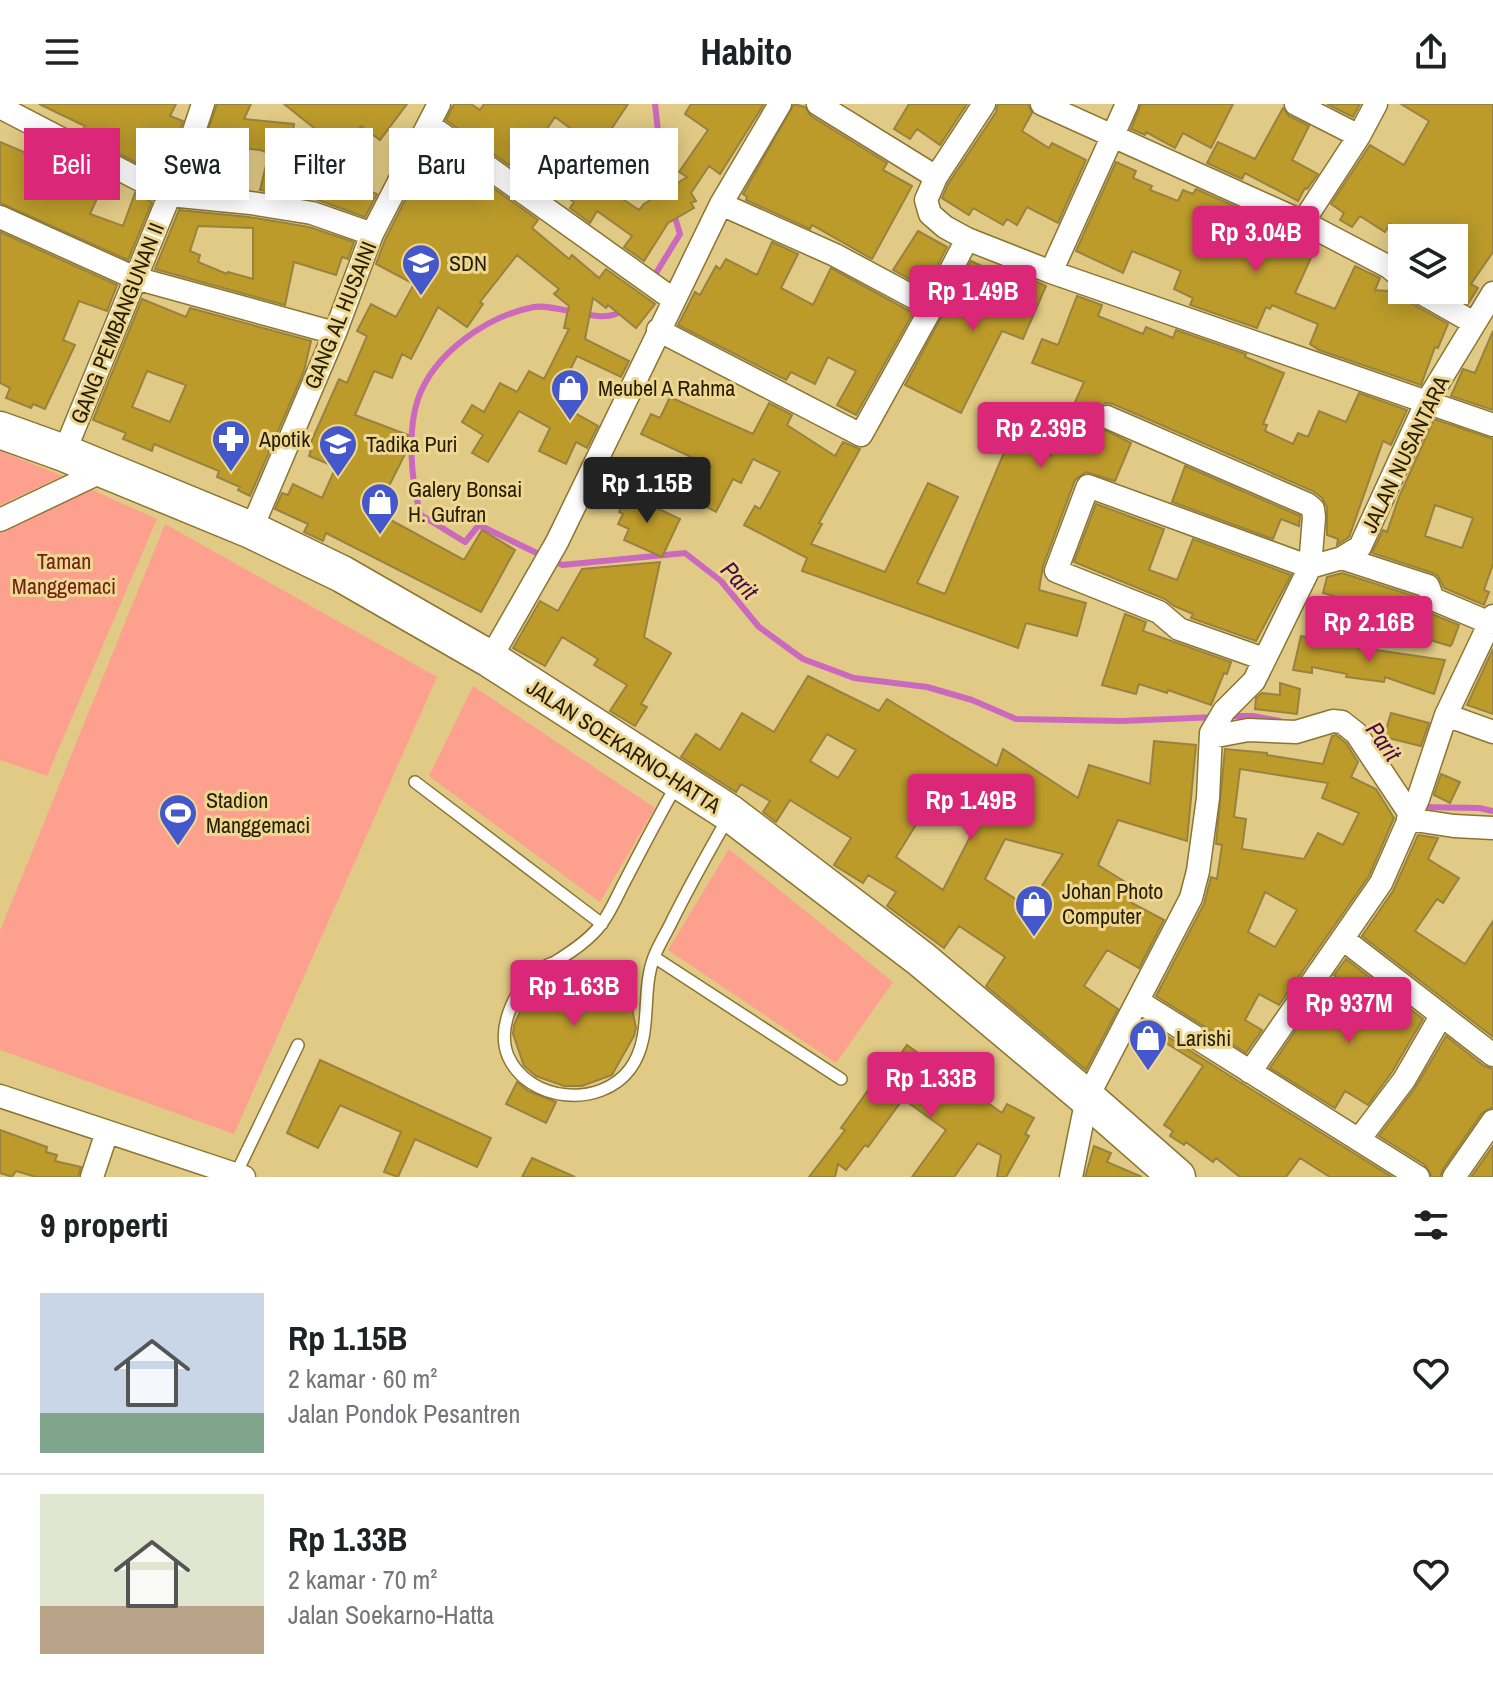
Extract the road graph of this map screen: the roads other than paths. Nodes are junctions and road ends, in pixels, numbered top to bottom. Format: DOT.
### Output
graph roads {
  1 [pos="203,104"];
  2 [pos="439,104"];
  3 [pos="780,104"];
  4 [pos="984,104"];
  5 [pos="1042,104"];
  6 [pos="1127,104"];
  7 [pos="1296,104"];
  8 [pos="1376,104"];
  9 [pos="822,105"];
  10 [pos="0,107"];
  11 [pos="429,125"];
  12 [pos="195,128"];
  13 [pos="1112,135"];
  14 [pos="1359,136"];
  15 [pos="936,177"];
  16 [pos="136,178"];
  17 [pos="167,200"];
  18 [pos="220,200"];
  19 [pos="721,204"];
  20 [pos="0,217"];
  21 [pos="1303,222"];
  22 [pos="372,234"];
  23 [pos="967,239"];
  24 [pos="1388,266"];
  25 [pos="1051,272"];
  26 [pos="135,278"];
  27 [pos="657,290"];
  28 [pos="1493,293"];
  29 [pos="1441,304"];
  30 [pos="932,307"];
  31 [pos="1474,323"];
  32 [pos="658,330"];
  33 [pos="335,333"];
  34 [pos="1426,403"];
  35 [pos="1107,417"];
  36 [pos="1493,425"];
  37 [pos="0,430"];
  38 [pos="64,453"];
  39 [pos="105,470"];
  40 [pos="0,520"];
  41 [pos="251,530"];
  42 [pos="1342,558"];
  43 [pos="1310,567"];
  44 [pos="1492,620"];
  45 [pos="490,659"];
  46 [pos="1264,659"];
  47 [pos="1446,715"];
  48 [pos="1493,732"];
  49 [pos="1211,735"];
  50 [pos="678,781"];
  51 [pos="415,782"];
  52 [pos="1412,811"];
  53 [pos="731,814"];
  54 [pos="1493,828"];
  55 [pos="602,924"];
  56 [pos="1343,939"];
  57 [pos="654,957"];
  58 [pos="1138,1001"];
  59 [pos="1441,1016"];
  60 [pos="298,1045"];
  61 [pos="1493,1055"];
  62 [pos="1250,1072"];
  63 [pos="841,1079"];
  64 [pos="0,1096"];
  65 [pos="1087,1098"];
  66 [pos="1493,1121"];
  67 [pos="107,1132"];
  68 [pos="1360,1138"];
  69 [pos="240,1176"];
  70 [pos="92,1177"];
  71 [pos="1071,1177"];
  72 [pos="1177,1177"];
  73 [pos="1418,1177"];
  74 [pos="1454,1177"];
  1 -- 12 [label="street, GANG PEMBANGUNAN II"];
  2 -- 11 [label="street, GANG AL HUSAINI"];
  3 -- 19 [label="street"];
  4 -- 15 [label="street"];
  5 -- 13 [label="street"];
  6 -- 13 [label="street"];
  7 -- 14 [label="street"];
  8 -- 14 [label="street"];
  9 -- 15 [label="street"];
  10 -- 16 [label="street"];
  11 -- 22 [label="street, GANG AL HUSAINI"];
  11 -- 27 [label="street"];
  13 -- 21 [label="street"];
  13 -- 25 [label="street"];
  14 -- 21 [label="street"];
  15 -- 23 [label="street"];
  17 -- 26 [label="street, GANG PEMBANGUNAN II"];
  18 -- 22 [label="street"];
  19 -- 27 [label="street"];
  19 -- 30 [label="street"];
  20 -- 26 [label="street"];
  21 -- 24 [label="street"];
  22 -- 33 [label="street, GANG AL HUSAINI"];
  23 -- 25 [label="street"];
  23 -- 30 [label="street"];
  25 -- 34 [label="street"];
  26 -- 33 [label="street"];
  26 -- 38 [label="street, GANG PEMBANGUNAN II"];
  27 -- 32 [label="street"];
  28 -- 31 [label="street, JALAN NUSANTARA"];
  29 -- 31 [label="street"];
  30 -- 32 [label="street"];
  31 -- 34 [label="street, JALAN NUSANTARA"];
  32 -- 45 [label="street"];
  33 -- 41 [label="street, GANG AL HUSAINI"];
  34 -- 36 [label="street"];
  34 -- 42 [label="street, JALAN NUSANTARA"];
  35 -- 43 [label="street"];
  37 -- 38 [label="highway, JALAN SOEKARNO-HATTA"];
  38 -- 39 [label="highway, JALAN SOEKARNO-HATTA"];
  39 -- 40 [label="street"];
  39 -- 41 [label="highway, JALAN SOEKARNO-HATTA"];
  41 -- 45 [label="highway, JALAN SOEKARNO-HATTA"];
  42 -- 43 [label="street"];
  42 -- 44 [label="street"];
  43 -- 46 [label="street"];
  43 -- 46 [label="street"];
  44 -- 47 [label="street"];
  45 -- 50 [label="highway, JALAN SOEKARNO-HATTA"];
  46 -- 49 [label="street"];
  47 -- 48 [label="street"];
  47 -- 52 [label="street"];
  49 -- 52 [label="street"];
  49 -- 58 [label="street"];
  50 -- 53 [label="highway, JALAN SOEKARNO-HATTA"];
  50 -- 55 [label="lane"];
  51 -- 55 [label="lane"];
  52 -- 54 [label="street"];
  52 -- 56 [label="street"];
  53 -- 57 [label="lane"];
  53 -- 65 [label="highway, JALAN SOEKARNO-HATTA"];
  55 -- 57 [label="lane"];
  56 -- 59 [label="street"];
  56 -- 62 [label="street"];
  57 -- 63 [label="lane"];
  58 -- 62 [label="street"];
  58 -- 65 [label="street"];
  59 -- 61 [label="street"];
  59 -- 68 [label="street"];
  60 -- 69 [label="lane"];
  62 -- 68 [label="street"];
  64 -- 67 [label="street"];
  65 -- 71 [label="street"];
  65 -- 72 [label="highway, JALAN SOEKARNO-HATTA"];
  66 -- 74 [label="street"];
  67 -- 69 [label="street"];
  67 -- 70 [label="street"];
  68 -- 73 [label="street"];
}
